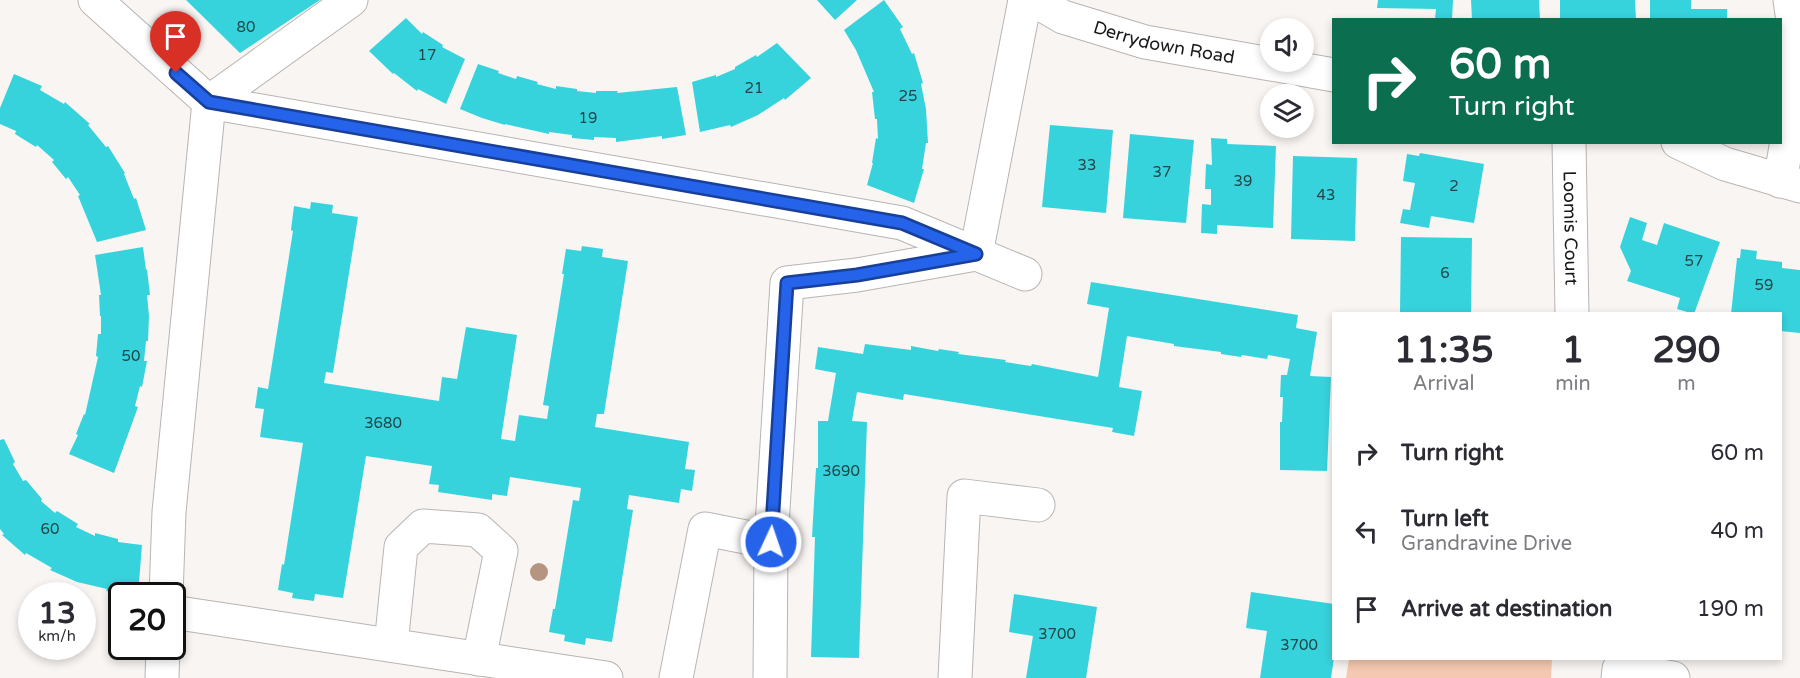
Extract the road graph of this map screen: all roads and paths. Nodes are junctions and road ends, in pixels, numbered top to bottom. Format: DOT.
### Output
graph roads {
  1 [pos="95,0"];
  2 [pos="351,0"];
  3 [pos="1024,0"];
  4 [pos="1034,0"];
  5 [pos="1790,0"];
  6 [pos="1332,75"];
  7 [pos="209,102"];
  8 [pos="1569,144"];
  9 [pos="1682,144"];
  10 [pos="1790,183"];
  11 [pos="976,254"];
  12 [pos="1025,274"];
  13 [pos="1572,312"];
  14 [pos="1038,505"];
  15 [pos="771,542"];
  16 [pos="166,582"];
  17 [pos="186,614"];
  18 [pos="391,645"];
  19 [pos="163,660"];
  20 [pos="459,664"];
  21 [pos="162,678"];
  22 [pos="606,678"];
  23 [pos="676,678"];
  24 [pos="770,678"];
  25 [pos="956,678"];
  26 [pos="1618,678"];
  27 [pos="1673,678"];
  1 -- 7 [label="street"];
  2 -- 7 [label="street"];
  3 -- 11 [label="street"];
  4 -- 6 [label="street, Derrydown Road"];
  5 -- 10 [label="street"];
  7 -- 11 [label="street"];
  7 -- 16 [label="street"];
  8 -- 13 [label="street, Loomis Court"];
  9 -- 10 [label="street"];
  11 -- 12 [label="street"];
  11 -- 15 [label="street"];
  14 -- 25 [label="street"];
  15 -- 23 [label="street"];
  15 -- 24 [label="street"];
  17 -- 18 [label="street"];
  18 -- 20 [label="street"];
  18 -- 20 [label="street"];
  19 -- 21 [label="street"];
  20 -- 22 [label="street"];
  26 -- 27 [label="street"];
}
